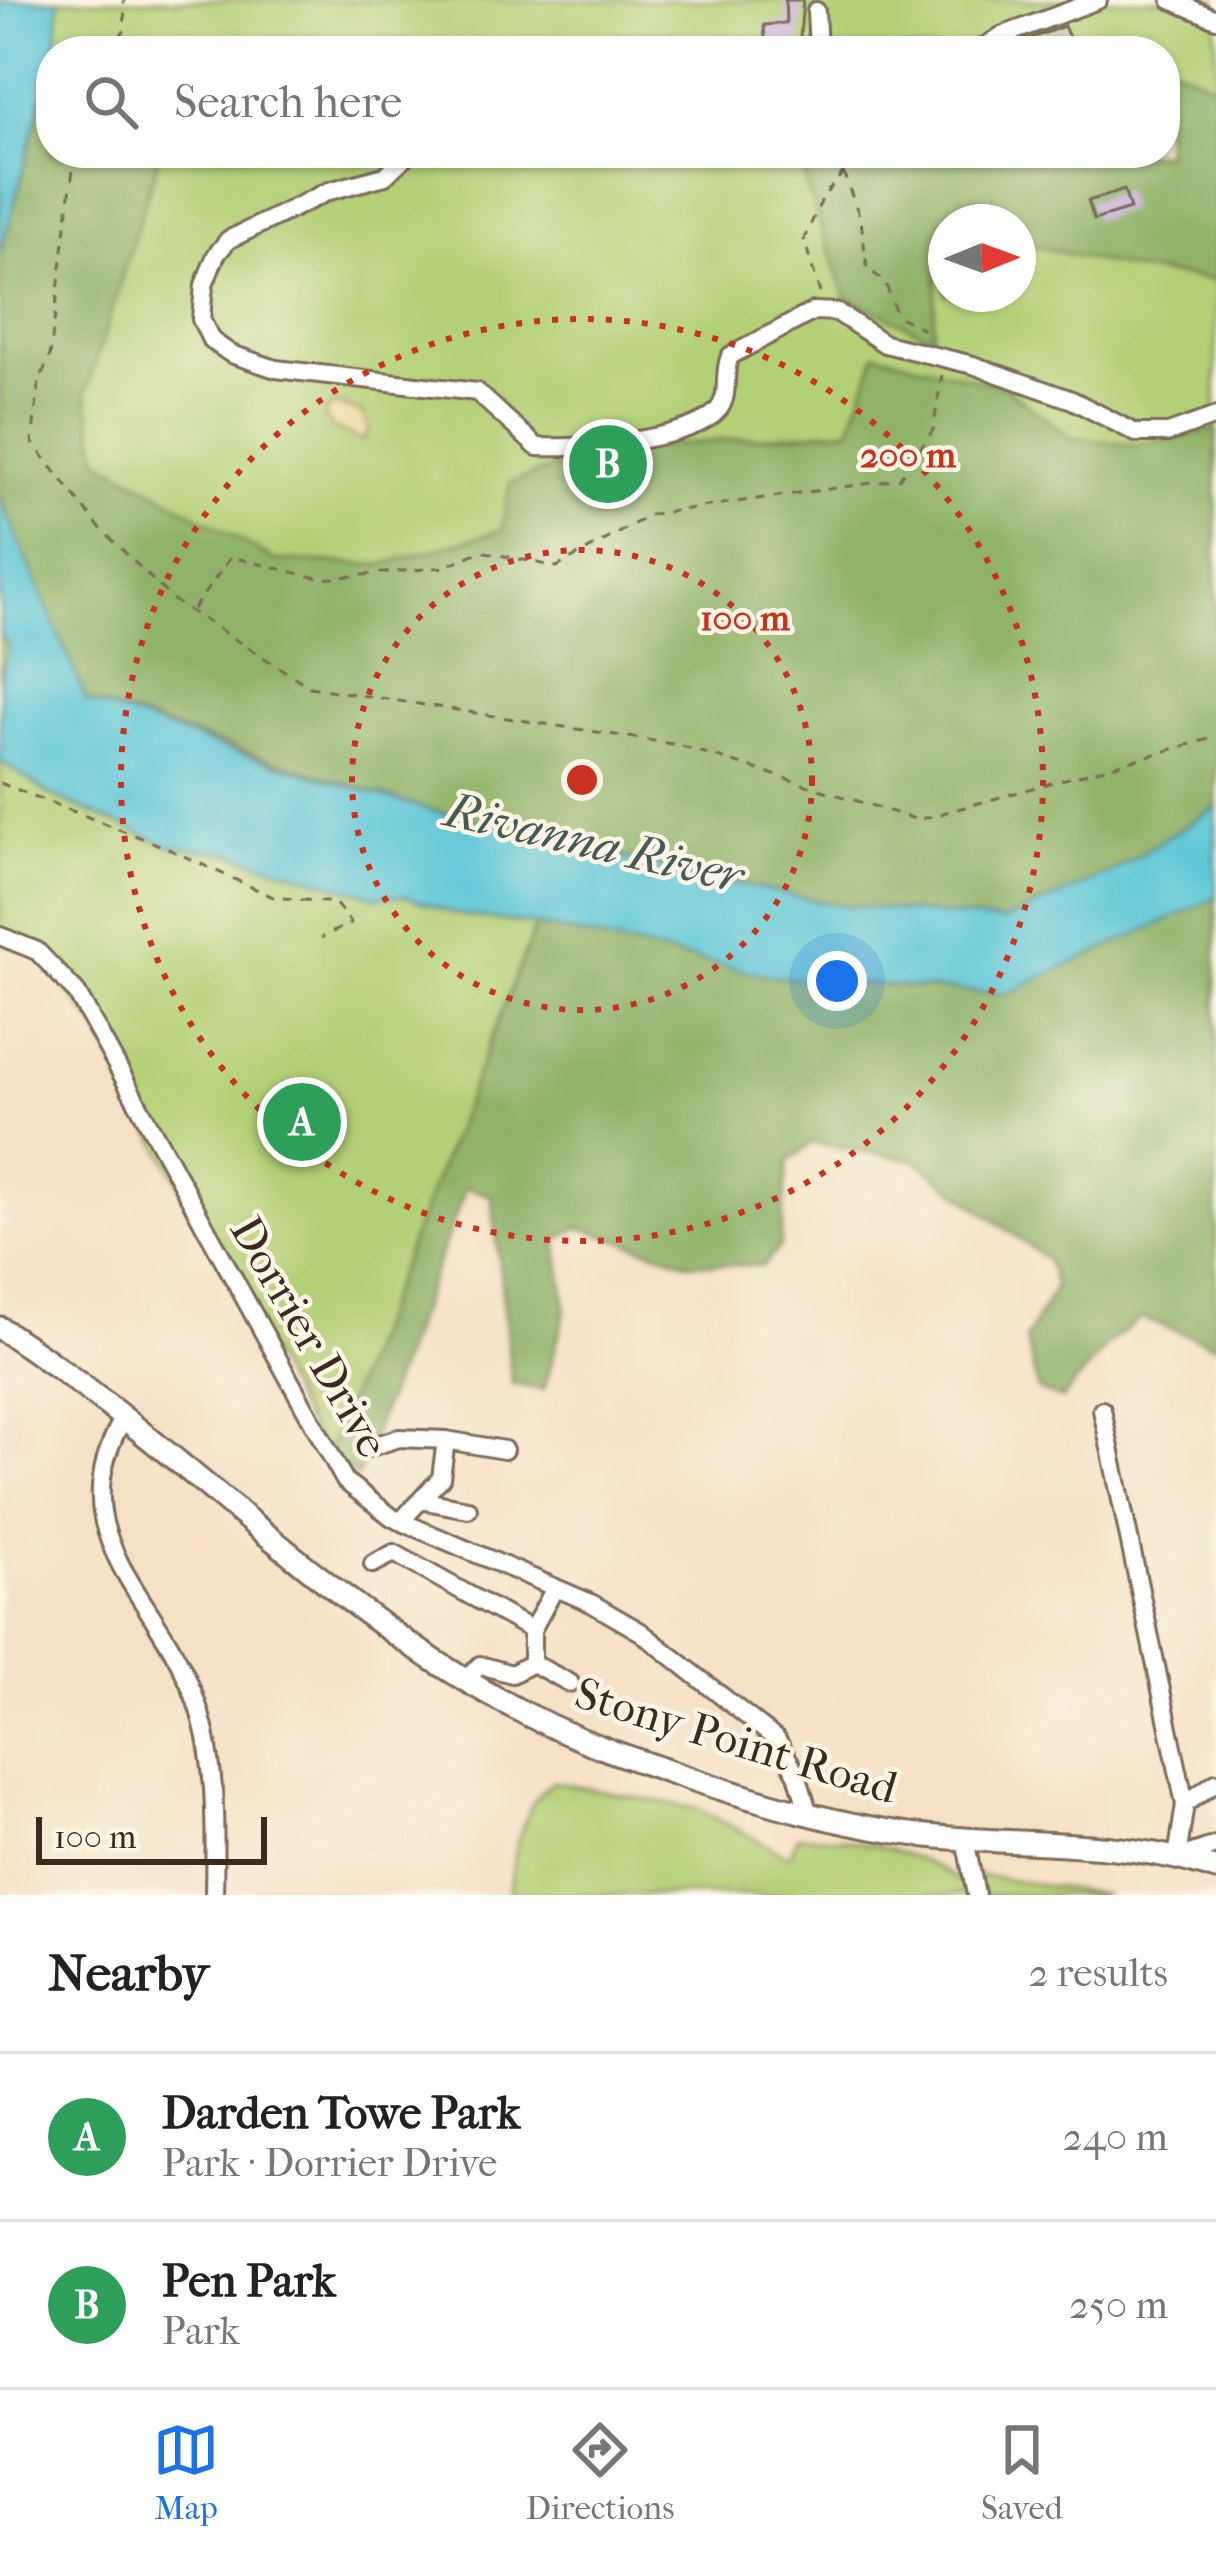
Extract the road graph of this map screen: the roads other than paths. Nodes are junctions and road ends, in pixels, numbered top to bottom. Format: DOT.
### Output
graph roads {
  1 [pos="1098,0"];
  2 [pos="1171,0"];
  3 [pos="816,11"];
  4 [pos="1216,19"];
  5 [pos="817,36"];
  6 [pos="1001,36"];
  7 [pos="393,168"];
  8 [pos="1216,416"];
  9 [pos="0,936"];
  10 [pos="0,1328"];
  11 [pos="1102,1410"];
  12 [pos="124,1417"];
  13 [pos="446,1440"];
  14 [pos="364,1449"];
  15 [pos="505,1450"];
  16 [pos="425,1501"];
  17 [pos="468,1508"];
  18 [pos="401,1521"];
  19 [pos="373,1564"];
  20 [pos="555,1588"];
  21 [pos="532,1630"];
  22 [pos="532,1663"];
  23 [pos="464,1680"];
  24 [pos="570,1684"];
  25 [pos="1216,1782"];
  26 [pos="1185,1804"];
  27 [pos="808,1811"];
  28 [pos="965,1839"];
  29 [pos="1216,1845"];
  30 [pos="1178,1858"];
  31 [pos="1216,1869"];
  32 [pos="214,1895"];
  33 [pos="976,1895"];
  1 -- 6 [label="street"];
  2 -- 4 [label="street"];
  3 -- 5 [label="street"];
  7 -- 8 [label="street"];
  9 -- 18 [label="street, Dorrier Drive"];
  10 -- 12 [label="main road, Stony Point Road"];
  11 -- 26 [label="street"];
  12 -- 23 [label="main road, Stony Point Road"];
  12 -- 32 [label="street"];
  13 -- 14 [label="street"];
  13 -- 15 [label="street"];
  13 -- 16 [label="street"];
  16 -- 17 [label="street"];
  16 -- 18 [label="street"];
  18 -- 20 [label="street, Dorrier Drive"];
  19 -- 21 [label="street"];
  20 -- 21 [label="street"];
  20 -- 27 [label="street, Dorrier Drive"];
  21 -- 22 [label="street"];
  22 -- 23 [label="street"];
  22 -- 24 [label="street"];
  23 -- 27 [label="main road, Stony Point Road"];
  25 -- 26 [label="street"];
  26 -- 30 [label="street"];
  27 -- 28 [label="main road, Stony Point Road"];
  28 -- 30 [label="main road, Stony Point Road"];
  28 -- 33 [label="street"];
  29 -- 30 [label="street"];
  30 -- 31 [label="main road, Stony Point Road"];
}
